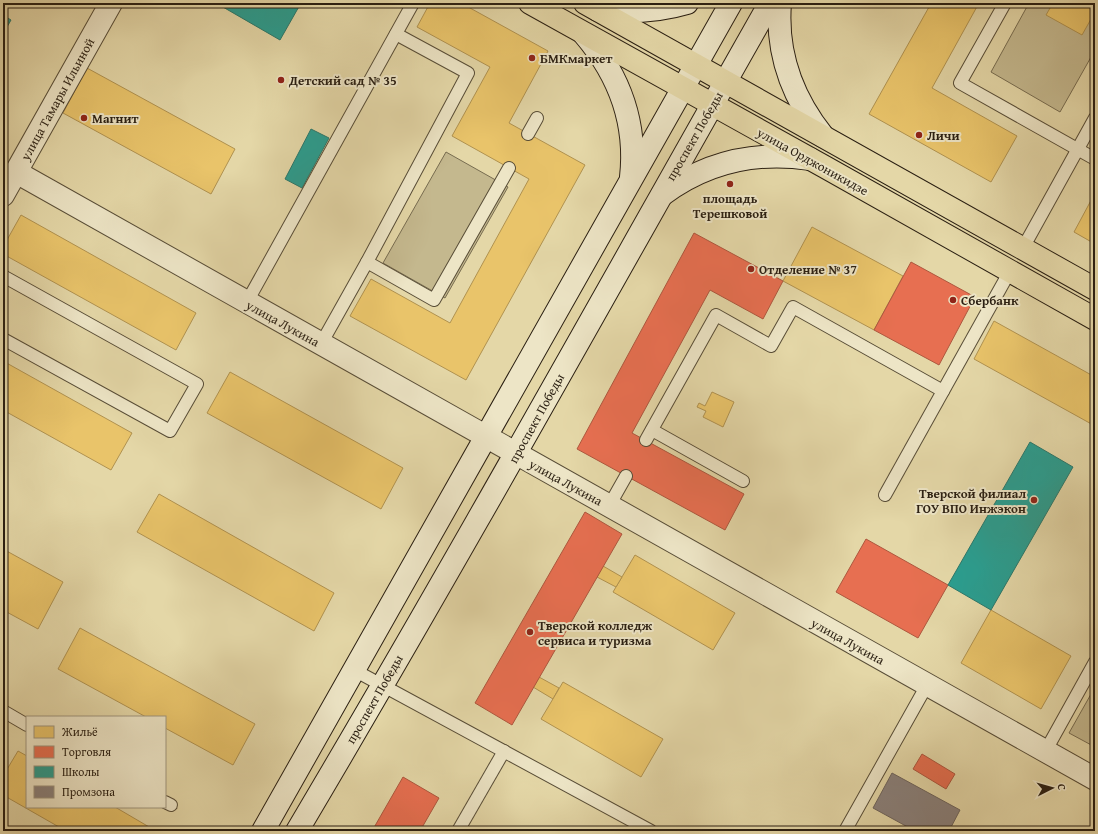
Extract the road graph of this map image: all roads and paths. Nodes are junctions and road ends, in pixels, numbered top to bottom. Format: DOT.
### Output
graph roads {
  1 [pos="111,3"];
  2 [pos="413,3"];
  3 [pos="530,3"];
  4 [pos="687,3"];
  5 [pos="731,3"];
  6 [pos="770,3"];
  7 [pos="780,3"];
  8 [pos="1005,3"];
  9 [pos="591,6"];
  10 [pos="396,34"];
  11 [pos="584,34"];
  12 [pos="696,65"];
  13 [pos="725,82"];
  14 [pos="682,89"];
  15 [pos="712,105"];
  16 [pos="537,118"];
  17 [pos="1095,118"];
  18 [pos="528,134"];
  19 [pos="822,136"];
  20 [pos="1078,149"];
  21 [pos="810,159"];
  22 [pos="1095,159"];
  23 [pos="509,168"];
  24 [pos="16,172"];
  25 [pos="630,180"];
  26 [pos="3,195"];
  27 [pos="659,197"];
  28 [pos="1022,248"];
  29 [pos="367,262"];
  30 [pos="1010,271"];
  31 [pos="3,276"];
  32 [pos="1095,289"];
  33 [pos="247,302"];
  34 [pos="1095,319"];
  35 [pos="3,339"];
  36 [pos="321,344"];
  37 [pos="943,392"];
  38 [pos="485,436"];
  39 [pos="516,454"];
  40 [pos="626,476"];
  41 [pos="743,481"];
  42 [pos="885,495"];
  43 [pos="609,506"];
  44 [pos="1094,664"];
  45 [pos="354,670"];
  46 [pos="927,685"];
  47 [pos="383,686"];
  48 [pos="3,711"];
  49 [pos="26,724"];
  50 [pos="504,751"];
  51 [pos="1045,752"];
  52 [pos="1095,779"];
  53 [pos="263,831"];
  54 [pos="296,831"];
  55 [pos="458,831"];
  56 [pos="651,831"];
  57 [pos="845,831"];
  1 -- 24 [label="main road, улица Тамары Ильиной"];
  2 -- 10 [label="lane"];
  3 -- 11 [label="main road, улица Орджоникидзе"];
  4 -- 9 [label="main road"];
  5 -- 12 [label="main road"];
  6 -- 13 [label="main road, проспект Победы"];
  7 -- 19 [label="main road"];
  8 -- 20 [label="lane"];
  9 -- 12 [label="main road, улица Орджоникидзе"];
  10 -- 29 [label="lane"];
  10 -- 33 [label="lane"];
  11 -- 14 [label="main road, улица Орджоникидзе"];
  11 -- 25 [label="main road"];
  12 -- 13 [label="main road, улица Орджоникидзе"];
  12 -- 14 [label="main road"];
  13 -- 15 [label="main road, проспект Победы"];
  13 -- 19 [label="main road, улица Орджоникидзе"];
  14 -- 15 [label="main road, улица Орджоникидзе"];
  14 -- 25 [label="main road"];
  15 -- 21 [label="main road, улица Орджоникидзе"];
  15 -- 27 [label="main road, проспект Победы"];
  16 -- 18 [label="lane"];
  17 -- 20 [label="lane"];
  19 -- 28 [label="main road, улица Орджоникидзе"];
  20 -- 22 [label="lane"];
  20 -- 28 [label="lane"];
  21 -- 27 [label="main road"];
  21 -- 30 [label="main road, улица Орджоникидзе"];
  23 -- 29 [label="lane"];
  24 -- 26 [label="main road, улица Тамары Ильиной"];
  24 -- 33 [label="main road, улица Лукина"];
  25 -- 38 [label="main road"];
  27 -- 39 [label="main road, проспект Победы"];
  28 -- 32 [label="main road, улица Орджоникидзе"];
  29 -- 36 [label="lane"];
  30 -- 34 [label="main road, улица Орджоникидзе"];
  30 -- 37 [label="lane"];
  31 -- 35 [label="lane"];
  33 -- 36 [label="main road, улица Лукина"];
  36 -- 38 [label="main road, улица Лукина"];
  37 -- 41 [label="lane"];
  37 -- 42 [label="lane"];
  38 -- 39 [label="main road, улица Лукина"];
  38 -- 45 [label="main road"];
  39 -- 43 [label="main road, улица Лукина"];
  39 -- 47 [label="main road, проспект Победы"];
  40 -- 43 [label="lane"];
  43 -- 46 [label="main road, улица Лукина"];
  44 -- 51 [label="lane"];
  45 -- 47 [label="lane"];
  45 -- 53 [label="main road"];
  46 -- 51 [label="main road, улица Лукина"];
  46 -- 57 [label="lane"];
  47 -- 50 [label="lane"];
  47 -- 54 [label="main road, проспект Победы"];
  48 -- 49 [label="lane"];
  50 -- 55 [label="lane"];
  50 -- 56 [label="lane"];
  51 -- 52 [label="main road, улица Лукина"];
}
